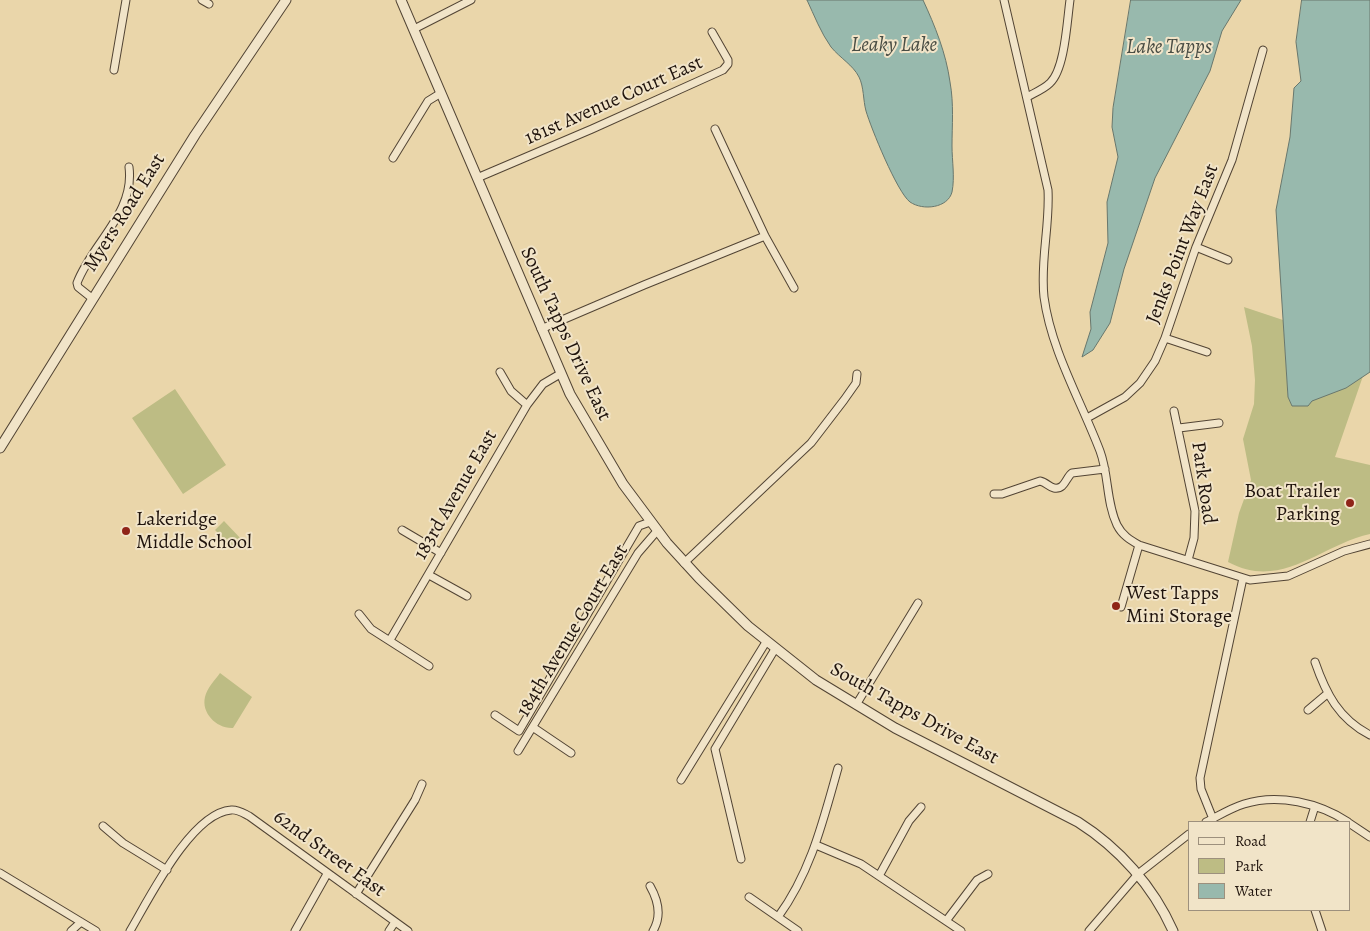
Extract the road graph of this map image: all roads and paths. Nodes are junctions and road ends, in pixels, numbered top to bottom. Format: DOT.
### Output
graph roads {
  1 [pos="126,0"];
  2 [pos="286,0"];
  3 [pos="401,0"];
  4 [pos="471,0"];
  5 [pos="1004,0"];
  6 [pos="1070,0"];
  7 [pos="414,29"];
  8 [pos="712,32"];
  9 [pos="1263,50"];
  10 [pos="114,70"];
  11 [pos="441,93"];
  12 [pos="1027,97"];
  13 [pos="715,129"];
  14 [pos="392,158"];
  15 [pos="129,167"];
  16 [pos="477,178"];
  17 [pos="765,236"];
  18 [pos="1196,247"];
  19 [pos="1228,260"];
  20 [pos="794,288"];
  21 [pos="93,299"];
  22 [pos="541,329"];
  23 [pos="1165,338"];
  24 [pos="1207,352"];
  25 [pos="500,372"];
  26 [pos="560,374"];
  27 [pos="857,374"];
  28 [pos="527,406"];
  29 [pos="1174,411"];
  30 [pos="1087,418"];
  31 [pos="1219,423"];
  32 [pos="1179,428"];
  33 [pos="0,448"];
  34 [pos="1105,469"];
  35 [pos="994,494"];
  36 [pos="650,522"];
  37 [pos="402,530"];
  38 [pos="657,530"];
  39 [pos="1370,544"];
  40 [pos="1139,545"];
  41 [pos="441,553"];
  42 [pos="1188,560"];
  43 [pos="684,563"];
  44 [pos="429,575"];
  45 [pos="1243,578"];
  46 [pos="467,596"];
  47 [pos="918,603"];
  48 [pos="1121,607"];
  49 [pos="359,614"];
  50 [pos="390,640"];
  51 [pos="766,642"];
  52 [pos="775,649"];
  53 [pos="1315,662"];
  54 [pos="428,666"];
  55 [pos="1327,694"];
  56 [pos="856,705"];
  57 [pos="1308,710"];
  58 [pos="495,715"];
  59 [pos="534,728"];
  60 [pos="1370,735"];
  61 [pos="518,751"];
  62 [pos="571,753"];
  63 [pos="838,768"];
  64 [pos="681,780"];
  65 [pos="1315,806"];
  66 [pos="921,807"];
  67 [pos="1209,820"];
  68 [pos="1310,821"];
  69 [pos="1346,821"];
  70 [pos="1350,823"];
  71 [pos="102,826"];
  72 [pos="1188,835"];
  73 [pos="1370,837"];
  74 [pos="816,845"];
  75 [pos="741,859"];
  76 [pos="167,870"];
  77 [pos="0,873"];
  78 [pos="327,874"];
  79 [pos="988,874"];
  80 [pos="1138,874"];
  81 [pos="880,876"];
  82 [pos="650,886"];
  83 [pos="354,893"];
  84 [pos="749,897"];
  85 [pos="1315,911"];
  86 [pos="778,917"];
  87 [pos="946,921"];
  88 [pos="81,922"];
  89 [pos="395,922"];
  90 [pos="71,931"];
  91 [pos="96,931"];
  92 [pos="130,931"];
  93 [pos="295,931"];
  94 [pos="389,931"];
  95 [pos="408,931"];
  96 [pos="653,931"];
  97 [pos="798,931"];
  98 [pos="961,931"];
  99 [pos="1089,931"];
  100 [pos="1173,931"];
  101 [pos="1322,931"];
  1 -- 10 [label="street"];
  2 -- 21 [label="street, Myers Road East"];
  3 -- 7 [label="street, South Tapps Drive East"];
  4 -- 7 [label="street"];
  5 -- 12 [label="street"];
  6 -- 12 [label="street"];
  7 -- 11 [label="street, South Tapps Drive East"];
  8 -- 16 [label="street, 181st Avenue Court East"];
  9 -- 18 [label="street, Jenks Point Way East"];
  11 -- 14 [label="street"];
  11 -- 16 [label="street, South Tapps Drive East"];
  12 -- 30 [label="street"];
  13 -- 17 [label="street"];
  15 -- 21 [label="street"];
  16 -- 22 [label="street, South Tapps Drive East"];
  17 -- 20 [label="street"];
  17 -- 22 [label="street"];
  18 -- 19 [label="street"];
  18 -- 23 [label="street, Jenks Point Way East"];
  21 -- 33 [label="street, Myers Road East"];
  22 -- 26 [label="street, South Tapps Drive East"];
  23 -- 24 [label="street"];
  23 -- 30 [label="street, Jenks Point Way East"];
  25 -- 28 [label="street"];
  26 -- 28 [label="street, 183rd Avenue East"];
  26 -- 36 [label="street, South Tapps Drive East"];
  27 -- 43 [label="street"];
  28 -- 41 [label="street, 183rd Avenue East"];
  29 -- 32 [label="street, Park Road"];
  30 -- 34 [label="street"];
  31 -- 32 [label="street"];
  32 -- 42 [label="street, Park Road"];
  34 -- 35 [label="street"];
  34 -- 40 [label="street"];
  36 -- 38 [label="street, South Tapps Drive East"];
  36 -- 58 [label="street"];
  37 -- 41 [label="street"];
  38 -- 43 [label="street, South Tapps Drive East"];
  38 -- 59 [label="street, 184th Avenue Court East"];
  39 -- 45 [label="street"];
  40 -- 42 [label="street"];
  40 -- 48 [label="street"];
  41 -- 44 [label="street, 183rd Avenue East"];
  42 -- 45 [label="street"];
  43 -- 51 [label="street, South Tapps Drive East"];
  44 -- 46 [label="street"];
  44 -- 50 [label="street, 183rd Avenue East"];
  45 -- 67 [label="street"];
  47 -- 56 [label="street"];
  49 -- 50 [label="street"];
  50 -- 54 [label="street"];
  51 -- 52 [label="street, South Tapps Drive East"];
  51 -- 64 [label="street"];
  52 -- 56 [label="street, South Tapps Drive East"];
  52 -- 75 [label="street"];
  53 -- 55 [label="street"];
  55 -- 57 [label="street"];
  55 -- 60 [label="street"];
  56 -- 80 [label="street, South Tapps Drive East"];
  59 -- 61 [label="street, 184th Avenue Court East"];
  59 -- 62 [label="street"];
  63 -- 74 [label="street"];
  65 -- 67 [label="street"];
  65 -- 68 [label="street"];
  65 -- 69 [label="street"];
  66 -- 81 [label="street"];
  70 -- 73 [label="street"];
  71 -- 76 [label="street"];
  72 -- 80 [label="street"];
  74 -- 81 [label="street"];
  74 -- 86 [label="street"];
  76 -- 78 [label="street, 62nd Street East"];
  76 -- 92 [label="street"];
  77 -- 88 [label="street"];
  78 -- 83 [label="street, 62nd Street East"];
  78 -- 93 [label="street"];
  79 -- 87 [label="street"];
  80 -- 99 [label="street"];
  80 -- 100 [label="street, South Tapps Drive East"];
  81 -- 87 [label="street"];
  82 -- 96 [label="street"];
  83 -- 83 [label="street"];
  83 -- 89 [label="street, 62nd Street East"];
  84 -- 86 [label="street"];
  85 -- 101 [label="street"];
  86 -- 97 [label="street"];
  87 -- 98 [label="street"];
  88 -- 90 [label="street"];
  88 -- 91 [label="street"];
  89 -- 94 [label="street"];
  89 -- 95 [label="street, 62nd Street East"];
}
